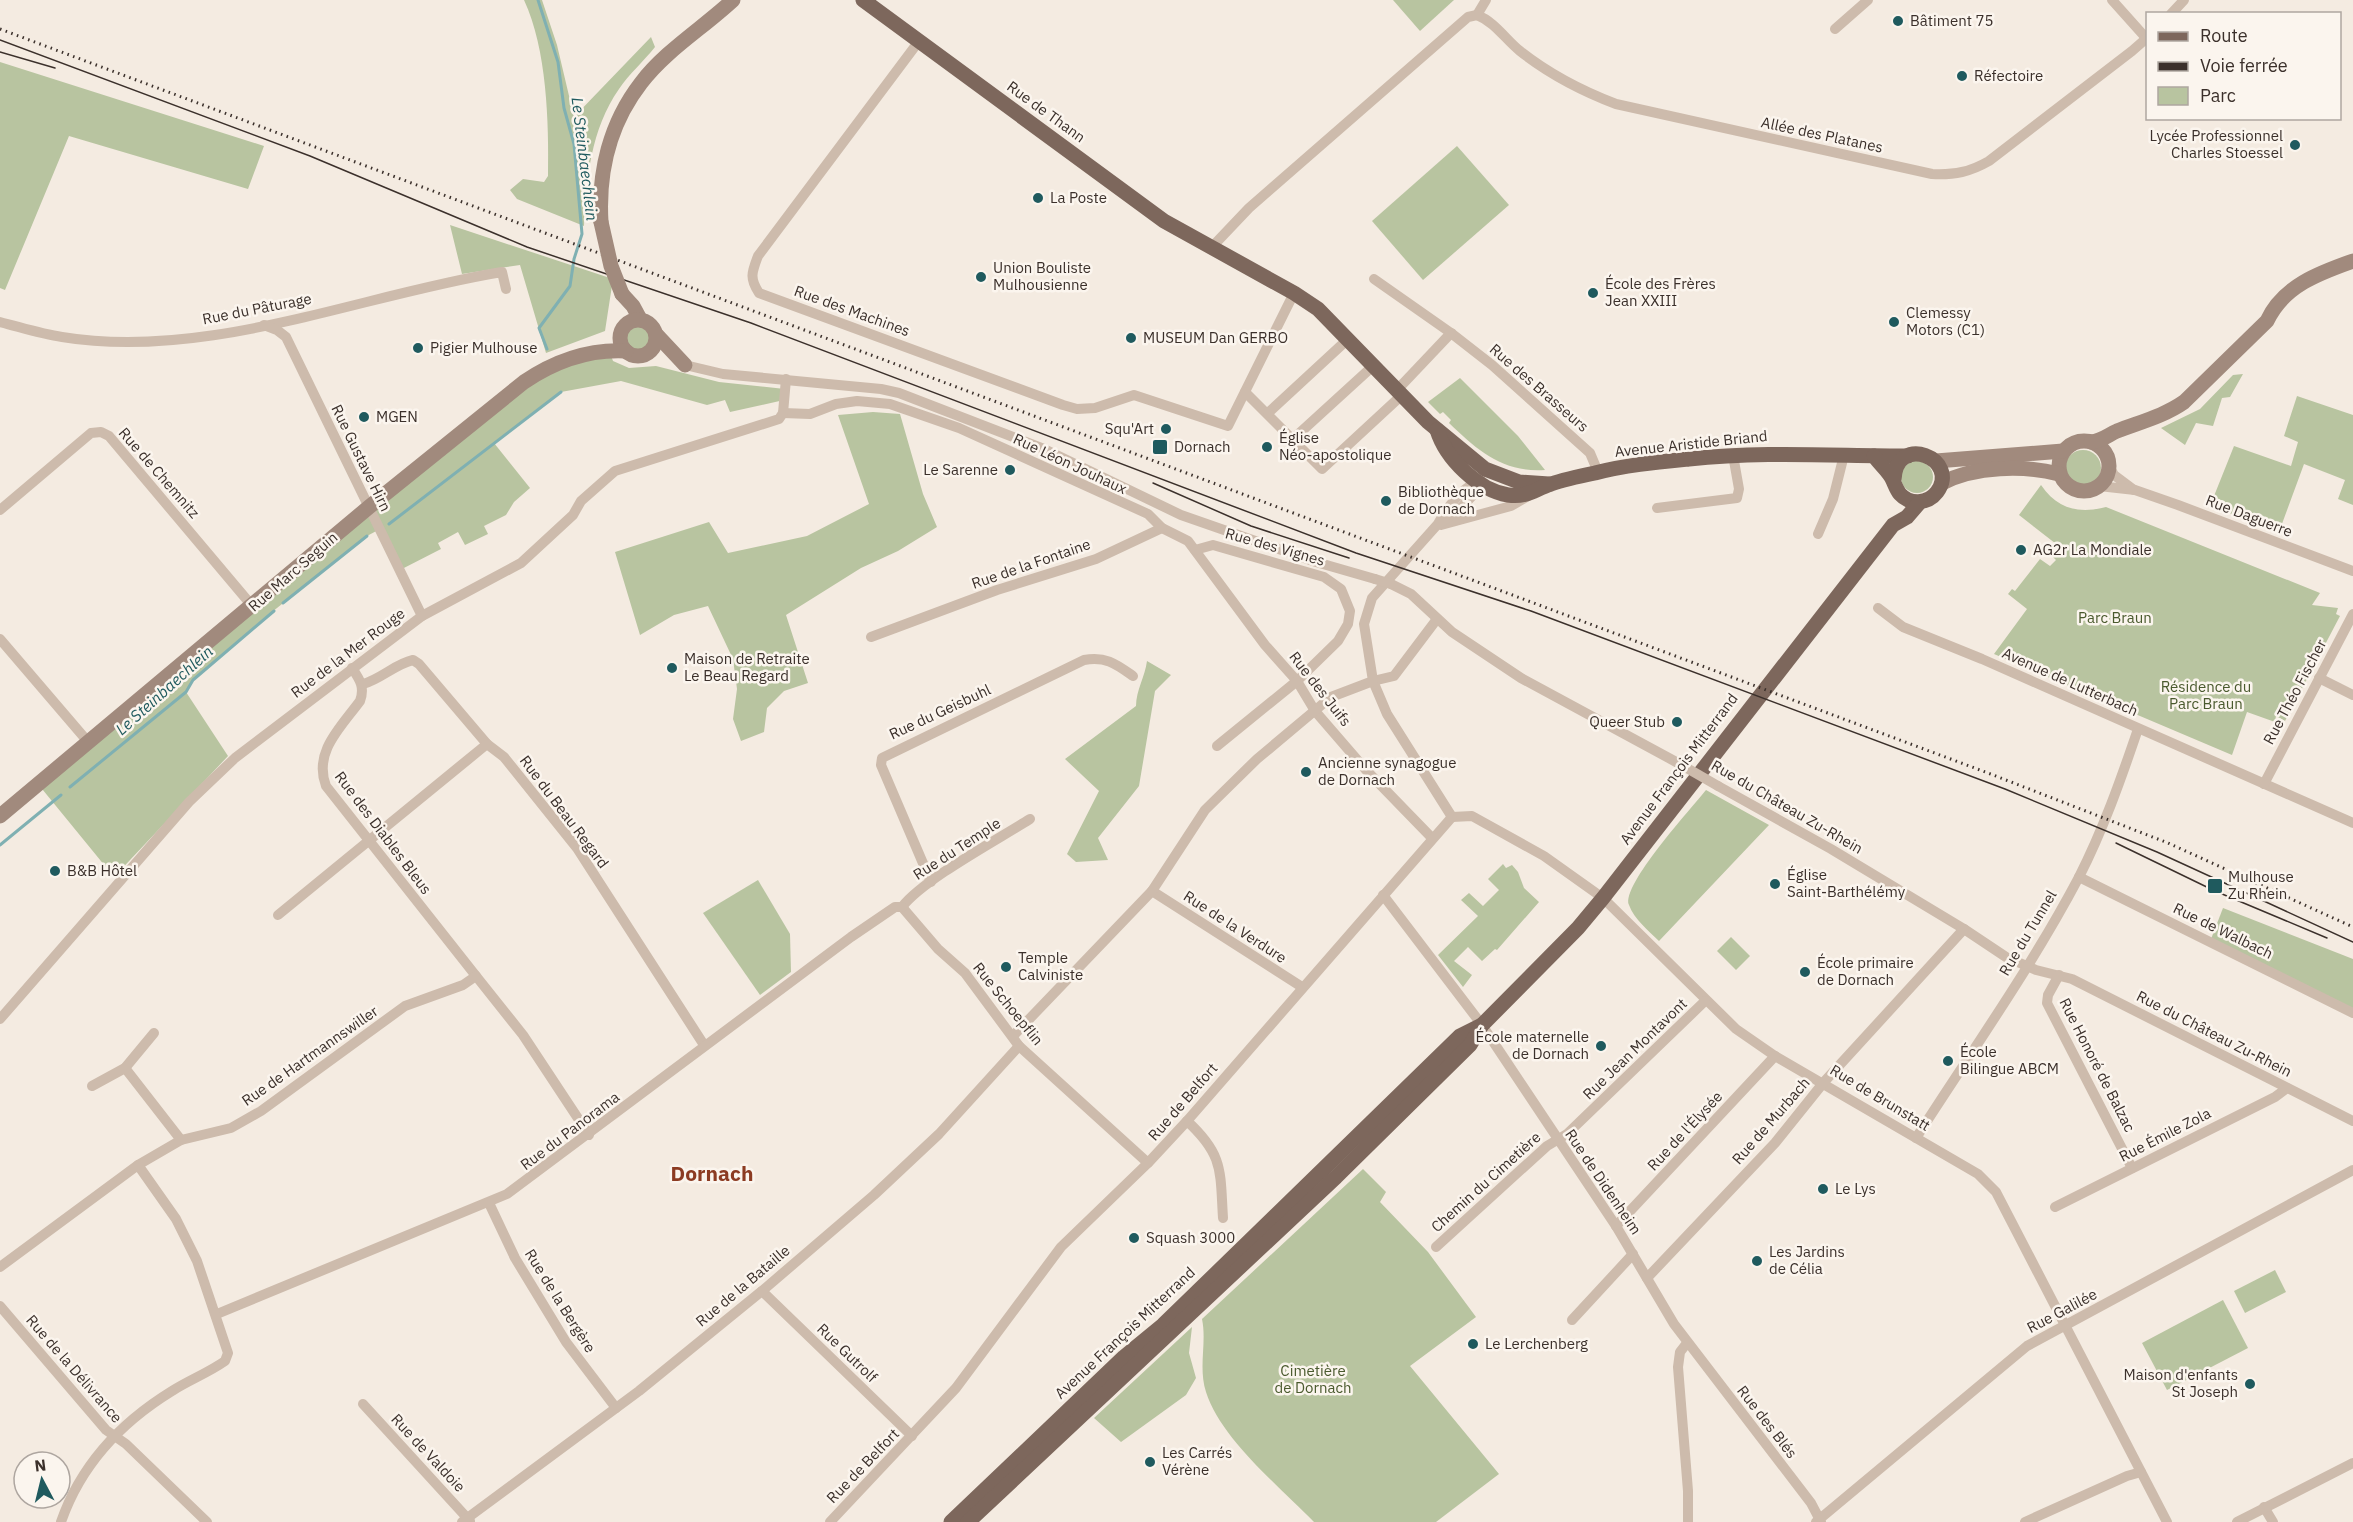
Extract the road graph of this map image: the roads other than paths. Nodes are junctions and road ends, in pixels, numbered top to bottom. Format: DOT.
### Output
graph roads {
  1 [pos="733,0"];
  2 [pos="863,0"];
  3 [pos="1486,0"];
  4 [pos="1868,0"];
  5 [pos="2112,0"];
  6 [pos="2184,0"];
  7 [pos="2172,12"];
  8 [pos="1477,15"];
  9 [pos="1835,29"];
  10 [pos="2146,36"];
  11 [pos="2146,38"];
  12 [pos="919,41"];
  13 [pos="1211,248"];
  14 [pos="2353,261"];
  15 [pos="1374,279"];
  16 [pos="506,289"];
  17 [pos="1293,293"];
  18 [pos="622,294"];
  19 [pos="297,317"];
  20 [pos="640,319"];
  21 [pos="0,322"];
  22 [pos="264,325"];
  23 [pos="623,328"];
  24 [pos="1451,333"];
  25 [pos="656,334"];
  26 [pos="286,337"];
  27 [pos="1347,340"];
  28 [pos="599,350"];
  29 [pos="626,351"];
  30 [pos="647,354"];
  31 [pos="685,366"];
  32 [pos="1373,366"];
  33 [pos="786,379"];
  34 [pos="1245,392"];
  35 [pos="1400,392"];
  36 [pos="783,413"];
  37 [pos="1268,413"];
  38 [pos="2125,428"];
  39 [pos="1293,439"];
  40 [pos="2091,441"];
  41 [pos="2063,451"];
  42 [pos="1733,455"];
  43 [pos="1844,455"];
  44 [pos="1874,456"];
  45 [pos="1908,456"];
  46 [pos="1936,461"];
  47 [pos="2108,462"];
  48 [pos="1598,472"];
  49 [pos="2059,474"];
  50 [pos="1481,475"];
  51 [pos="1942,483"];
  52 [pos="1549,484"];
  53 [pos="2099,486"];
  54 [pos="1897,487"];
  55 [pos="2134,490"];
  56 [pos="1529,495"];
  57 [pos="1920,502"];
  58 [pos="369,507"];
  59 [pos="1657,508"];
  60 [pos="0,510"];
  61 [pos="1437,525"];
  62 [pos="1893,525"];
  63 [pos="1162,528"];
  64 [pos="1818,534"];
  65 [pos="1195,550"];
  66 [pos="2353,571"];
  67 [pos="253,607"];
  68 [pos="1878,608"];
  69 [pos="2353,614"];
  70 [pos="422,616"];
  71 [pos="1437,619"];
  72 [pos="870,637"];
  73 [pos="0,639"];
  74 [pos="352,668"];
  75 [pos="1134,676"];
  76 [pos="2319,678"];
  77 [pos="1297,681"];
  78 [pos="1373,681"];
  79 [pos="363,684"];
  80 [pos="2353,695"];
  81 [pos="1315,711"];
  82 [pos="2138,729"];
  83 [pos="89,743"];
  84 [pos="487,744"];
  85 [pos="1217,746"];
  86 [pos="2264,784"];
  87 [pos="0,816"];
  88 [pos="1452,817"];
  89 [pos="1030,819"];
  90 [pos="2353,823"];
  91 [pos="1432,838"];
  92 [pos="369,843"];
  93 [pos="2079,877"];
  94 [pos="931,882"];
  95 [pos="1152,891"];
  96 [pos="1383,895"];
  97 [pos="1603,898"];
  98 [pos="902,907"];
  99 [pos="278,915"];
  100 [pos="1964,929"];
  101 [pos="2028,966"];
  102 [pos="2059,975"];
  103 [pos="476,976"];
  104 [pos="1302,987"];
  105 [pos="1705,1001"];
  106 [pos="2353,1013"];
  107 [pos="0,1019"];
  108 [pos="1482,1025"];
  109 [pos="154,1033"];
  110 [pos="1013,1036"];
  111 [pos="704,1045"];
  112 [pos="1019,1046"];
  113 [pos="1775,1056"];
  114 [pos="125,1068"];
  115 [pos="1824,1082"];
  116 [pos="92,1086"];
  117 [pos="2287,1088"];
  118 [pos="1187,1121"];
  119 [pos="2353,1121"];
  120 [pos="590,1135"];
  121 [pos="1916,1138"];
  122 [pos="181,1140"];
  123 [pos="1557,1140"];
  124 [pos="1148,1163"];
  125 [pos="138,1165"];
  126 [pos="2132,1168"];
  127 [pos="2353,1170"];
  128 [pos="489,1203"];
  129 [pos="2055,1207"];
  130 [pos="1223,1218"];
  131 [pos="1616,1226"];
  132 [pos="1436,1247"];
  133 [pos="1633,1254"];
  134 [pos="0,1267"];
  135 [pos="1647,1278"];
  136 [pos="762,1291"];
  137 [pos="0,1306"];
  138 [pos="217,1314"];
  139 [pos="1572,1320"];
  140 [pos="2067,1326"];
  141 [pos="1687,1343"];
  142 [pos="363,1404"];
  143 [pos="616,1408"];
  144 [pos="114,1436"];
  145 [pos="912,1436"];
  146 [pos="2353,1463"];
  147 [pos="2141,1472"];
  148 [pos="2264,1507"];
  149 [pos="467,1520"];
  150 [pos="1818,1521"];
  151 [pos="61,1522"];
  152 [pos="207,1522"];
  153 [pos="830,1522"];
  154 [pos="951,1522"];
  155 [pos="968,1522"];
  156 [pos="1688,1522"];
  157 [pos="2025,1522"];
  158 [pos="2167,1522"];
  159 [pos="2237,1522"];
  160 [pos="2273,1522"];
  1 -- 18 [label="street, bridge"];
  2 -- 12 [label="main road, Rue de Thann"];
  3 -- 8 [label="street"];
  4 -- 9 [label="street"];
  5 -- 10 [label="street"];
  6 -- 7 [label="street"];
  8 -- 11 [label="street, Allée des Platanes"];
  8 -- 13 [label="street"];
  12 -- 13 [label="main road, Rue de Thann"];
  12 -- 34 [label="street, Rue des Machines"];
  13 -- 17 [label="main road, Rue de Thann"];
  14 -- 38 [label="street"];
  15 -- 24 [label="street, Rue des Brasseurs"];
  16 -- 19 [label="street, Rue du Pâturage"];
  17 -- 27 [label="main road, Rue de Thann"];
  17 -- 34 [label="street"];
  18 -- 20 [label="street"];
  18 -- 23 [label="street"];
  19 -- 22 [label="street, Rue du Pâturage"];
  19 -- 26 [label="street"];
  20 -- 23 [label="street"];
  20 -- 25 [label="street"];
  21 -- 22 [label="street, Rue du Pâturage"];
  22 -- 26 [label="street"];
  23 -- 28 [label="street, Rue Marc Seguin"];
  23 -- 29 [label="street"];
  24 -- 35 [label="street"];
  24 -- 48 [label="street, Rue des Brasseurs"];
  25 -- 30 [label="street"];
  25 -- 31 [label="street"];
  26 -- 58 [label="street, Rue Gustave Hirn"];
  27 -- 32 [label="main road, Rue de Thann"];
  27 -- 37 [label="street"];
  28 -- 29 [label="street, Rue Marc Seguin"];
  28 -- 58 [label="street, Rue Marc Seguin"];
  29 -- 30 [label="street"];
  30 -- 31 [label="street, Rue Léon Jouhaux"];
  31 -- 33 [label="street, Rue Léon Jouhaux"];
  32 -- 35 [label="main road, Rue de Thann"];
  32 -- 39 [label="street"];
  33 -- 36 [label="street"];
  33 -- 71 [label="street, Rue Léon Jouhaux, bridge"];
  34 -- 37 [label="street"];
  35 -- 39 [label="street"];
  35 -- 50 [label="main road, Rue de Thann"];
  36 -- 63 [label="street, Rue de la Mer Rouge"];
  36 -- 70 [label="street, Rue de la Mer Rouge"];
  37 -- 39 [label="street"];
  38 -- 40 [label="street"];
  38 -- 47 [label="street"];
  40 -- 41 [label="street"];
  40 -- 47 [label="street"];
  41 -- 46 [label="street"];
  41 -- 49 [label="street"];
  42 -- 43 [label="main road, Avenue Aristide Briand"];
  42 -- 48 [label="main road, Avenue Aristide Briand"];
  42 -- 59 [label="street"];
  43 -- 44 [label="main road, Avenue Aristide Briand"];
  43 -- 64 [label="street"];
  44 -- 45 [label="main road, Avenue Aristide Briand"];
  44 -- 54 [label="main road"];
  45 -- 46 [label="main road"];
  45 -- 54 [label="main road"];
  46 -- 51 [label="main road"];
  47 -- 53 [label="street"];
  47 -- 55 [label="street, Rue Daguerre"];
  48 -- 52 [label="main road, Avenue Aristide Briand"];
  49 -- 51 [label="street"];
  49 -- 53 [label="street"];
  50 -- 52 [label="main road, Avenue Aristide Briand"];
  50 -- 56 [label="main road"];
  50 -- 61 [label="street"];
  51 -- 57 [label="main road"];
  52 -- 56 [label="main road, Avenue Aristide Briand"];
  53 -- 55 [label="street, Rue Daguerre"];
  54 -- 57 [label="main road"];
  54 -- 62 [label="main road, Avenue François Mitterrand"];
  55 -- 66 [label="street, Rue Daguerre"];
  56 -- 61 [label="street"];
  57 -- 62 [label="main road, Avenue François Mitterrand"];
  58 -- 67 [label="street, Rue Marc Seguin"];
  58 -- 70 [label="street, Rue Gustave Hirn"];
  60 -- 67 [label="street, Rue de Chemnitz"];
  61 -- 78 [label="street"];
  62 -- 97 [label="main road, Avenue François Mitterrand"];
  63 -- 65 [label="street"];
  63 -- 72 [label="street, Rue de la Fontaine"];
  65 -- 77 [label="street, Rue des Juifs"];
  65 -- 77 [label="street, Rue des Vignes"];
  67 -- 83 [label="street, Rue Marc Seguin"];
  68 -- 82 [label="street, Avenue de Lutterbach"];
  69 -- 76 [label="street, Rue Théo Fischer"];
  70 -- 74 [label="street, Rue de la Mer Rouge"];
  71 -- 78 [label="street"];
  71 -- 100 [label="street, Rue du Château Zu-Rhein, bridge"];
  73 -- 83 [label="street"];
  74 -- 79 [label="street"];
  74 -- 107 [label="street, Rue de la Mer Rouge"];
  75 -- 94 [label="street, Rue du Geisbuhl"];
  76 -- 80 [label="street"];
  76 -- 86 [label="street, Rue Théo Fischer"];
  77 -- 81 [label="street, Rue des Juifs"];
  77 -- 85 [label="street, Rue des Vignes"];
  78 -- 81 [label="street"];
  78 -- 88 [label="street"];
  79 -- 84 [label="street, Rue du Beau Regard"];
  79 -- 92 [label="street, Rue des Diables Bleus"];
  81 -- 91 [label="street, Rue des Juifs"];
  81 -- 95 [label="street"];
  82 -- 86 [label="street, Avenue de Lutterbach"];
  82 -- 93 [label="street, Rue du Tunnel"];
  83 -- 87 [label="street, Rue Marc Seguin"];
  84 -- 92 [label="street"];
  84 -- 111 [label="street, Rue du Beau Regard"];
  86 -- 90 [label="street, Avenue de Lutterbach"];
  88 -- 91 [label="street, Rue de Belfort"];
  88 -- 97 [label="street, Rue de Brunstatt"];
  89 -- 94 [label="street, Rue du Temple"];
  91 -- 96 [label="street, Rue de Belfort"];
  92 -- 99 [label="street"];
  92 -- 103 [label="street, Rue des Diables Bleus"];
  93 -- 101 [label="street, Rue du Tunnel"];
  93 -- 106 [label="street, Rue de Walbach"];
  94 -- 98 [label="street, Rue du Temple"];
  95 -- 104 [label="street, Rue de la Verdure"];
  95 -- 110 [label="street"];
  96 -- 104 [label="street, Rue de Belfort"];
  96 -- 108 [label="street, Rue de Didenheim"];
  97 -- 105 [label="street, Rue de Brunstatt"];
  97 -- 108 [label="main road, Avenue François Mitterrand"];
  98 -- 110 [label="street, Rue Schoepflin"];
  98 -- 111 [label="street, Rue du Panorama"];
  100 -- 101 [label="street, Rue du Château Zu-Rhein"];
  100 -- 115 [label="street, Rue de Murbach"];
  101 -- 102 [label="street, Rue du Château Zu-Rhein"];
  101 -- 121 [label="street, Rue du Tunnel"];
  102 -- 117 [label="street, Rue du Château Zu-Rhein"];
  102 -- 126 [label="street, Rue Honoré de Balzac"];
  103 -- 120 [label="street"];
  103 -- 122 [label="street, Rue de Hartmannswiller"];
  104 -- 118 [label="street, Rue de Belfort"];
  105 -- 113 [label="street, Rue de Brunstatt"];
  105 -- 123 [label="street, Rue Jean Montavont"];
  108 -- 123 [label="street, Rue de Didenheim"];
  108 -- 154 [label="main road, Avenue François Mitterrand"];
  108 -- 155 [label="main road, Avenue François Mitterrand"];
  109 -- 114 [label="street"];
  110 -- 112 [label="street, Rue Schoepflin"];
  111 -- 120 [label="street, Rue du Panorama"];
  112 -- 124 [label="street, Rue Schoepflin"];
  112 -- 136 [label="street, Rue de la Bataille"];
  113 -- 115 [label="street, Rue de Brunstatt"];
  113 -- 131 [label="street, Rue de l'Élysée"];
  114 -- 116 [label="street"];
  114 -- 122 [label="street"];
  115 -- 121 [label="street, Rue de Brunstatt"];
  115 -- 135 [label="street, Rue de Murbach"];
  117 -- 119 [label="street, Rue du Château Zu-Rhein"];
  117 -- 126 [label="street, Rue Émile Zola"];
  118 -- 124 [label="street, Rue de Belfort"];
  118 -- 130 [label="street"];
  120 -- 128 [label="street, Rue du Panorama"];
  121 -- 140 [label="street, Rue de Brunstatt"];
  122 -- 125 [label="street, Rue de Hartmannswiller"];
  123 -- 131 [label="street, Rue de Didenheim"];
  123 -- 132 [label="street, Chemin du Cimetière"];
  124 -- 145 [label="street, Rue de Belfort"];
  125 -- 134 [label="street, Rue de Hartmannswiller"];
  125 -- 138 [label="street"];
  126 -- 129 [label="street, Rue Émile Zola"];
  127 -- 140 [label="street, Rue Galilée"];
  128 -- 138 [label="street, Rue du Panorama"];
  128 -- 143 [label="street, Rue de la Bergère"];
  131 -- 133 [label="street, Rue de Didenheim"];
  133 -- 135 [label="street, Rue de Didenheim"];
  133 -- 139 [label="street"];
  135 -- 141 [label="street, Rue de Didenheim"];
  136 -- 143 [label="street, Rue de la Bataille"];
  136 -- 145 [label="street, Rue Gutrolf"];
  137 -- 144 [label="street, Rue de la Délivrance"];
  138 -- 144 [label="street"];
  140 -- 147 [label="street, Rue de Brunstatt"];
  140 -- 150 [label="street, Rue Galilée"];
  141 -- 150 [label="street, Rue des Blés"];
  141 -- 156 [label="street"];
  142 -- 149 [label="street, Rue de Valdoie"];
  143 -- 149 [label="street, Rue de la Bataille"];
  144 -- 151 [label="street"];
  144 -- 152 [label="street, Rue de la Délivrance"];
  145 -- 153 [label="street, Rue de Belfort"];
  146 -- 148 [label="street"];
  147 -- 157 [label="street"];
  147 -- 158 [label="street, Rue de Brunstatt"];
  148 -- 159 [label="street"];
  148 -- 160 [label="street"];
}
